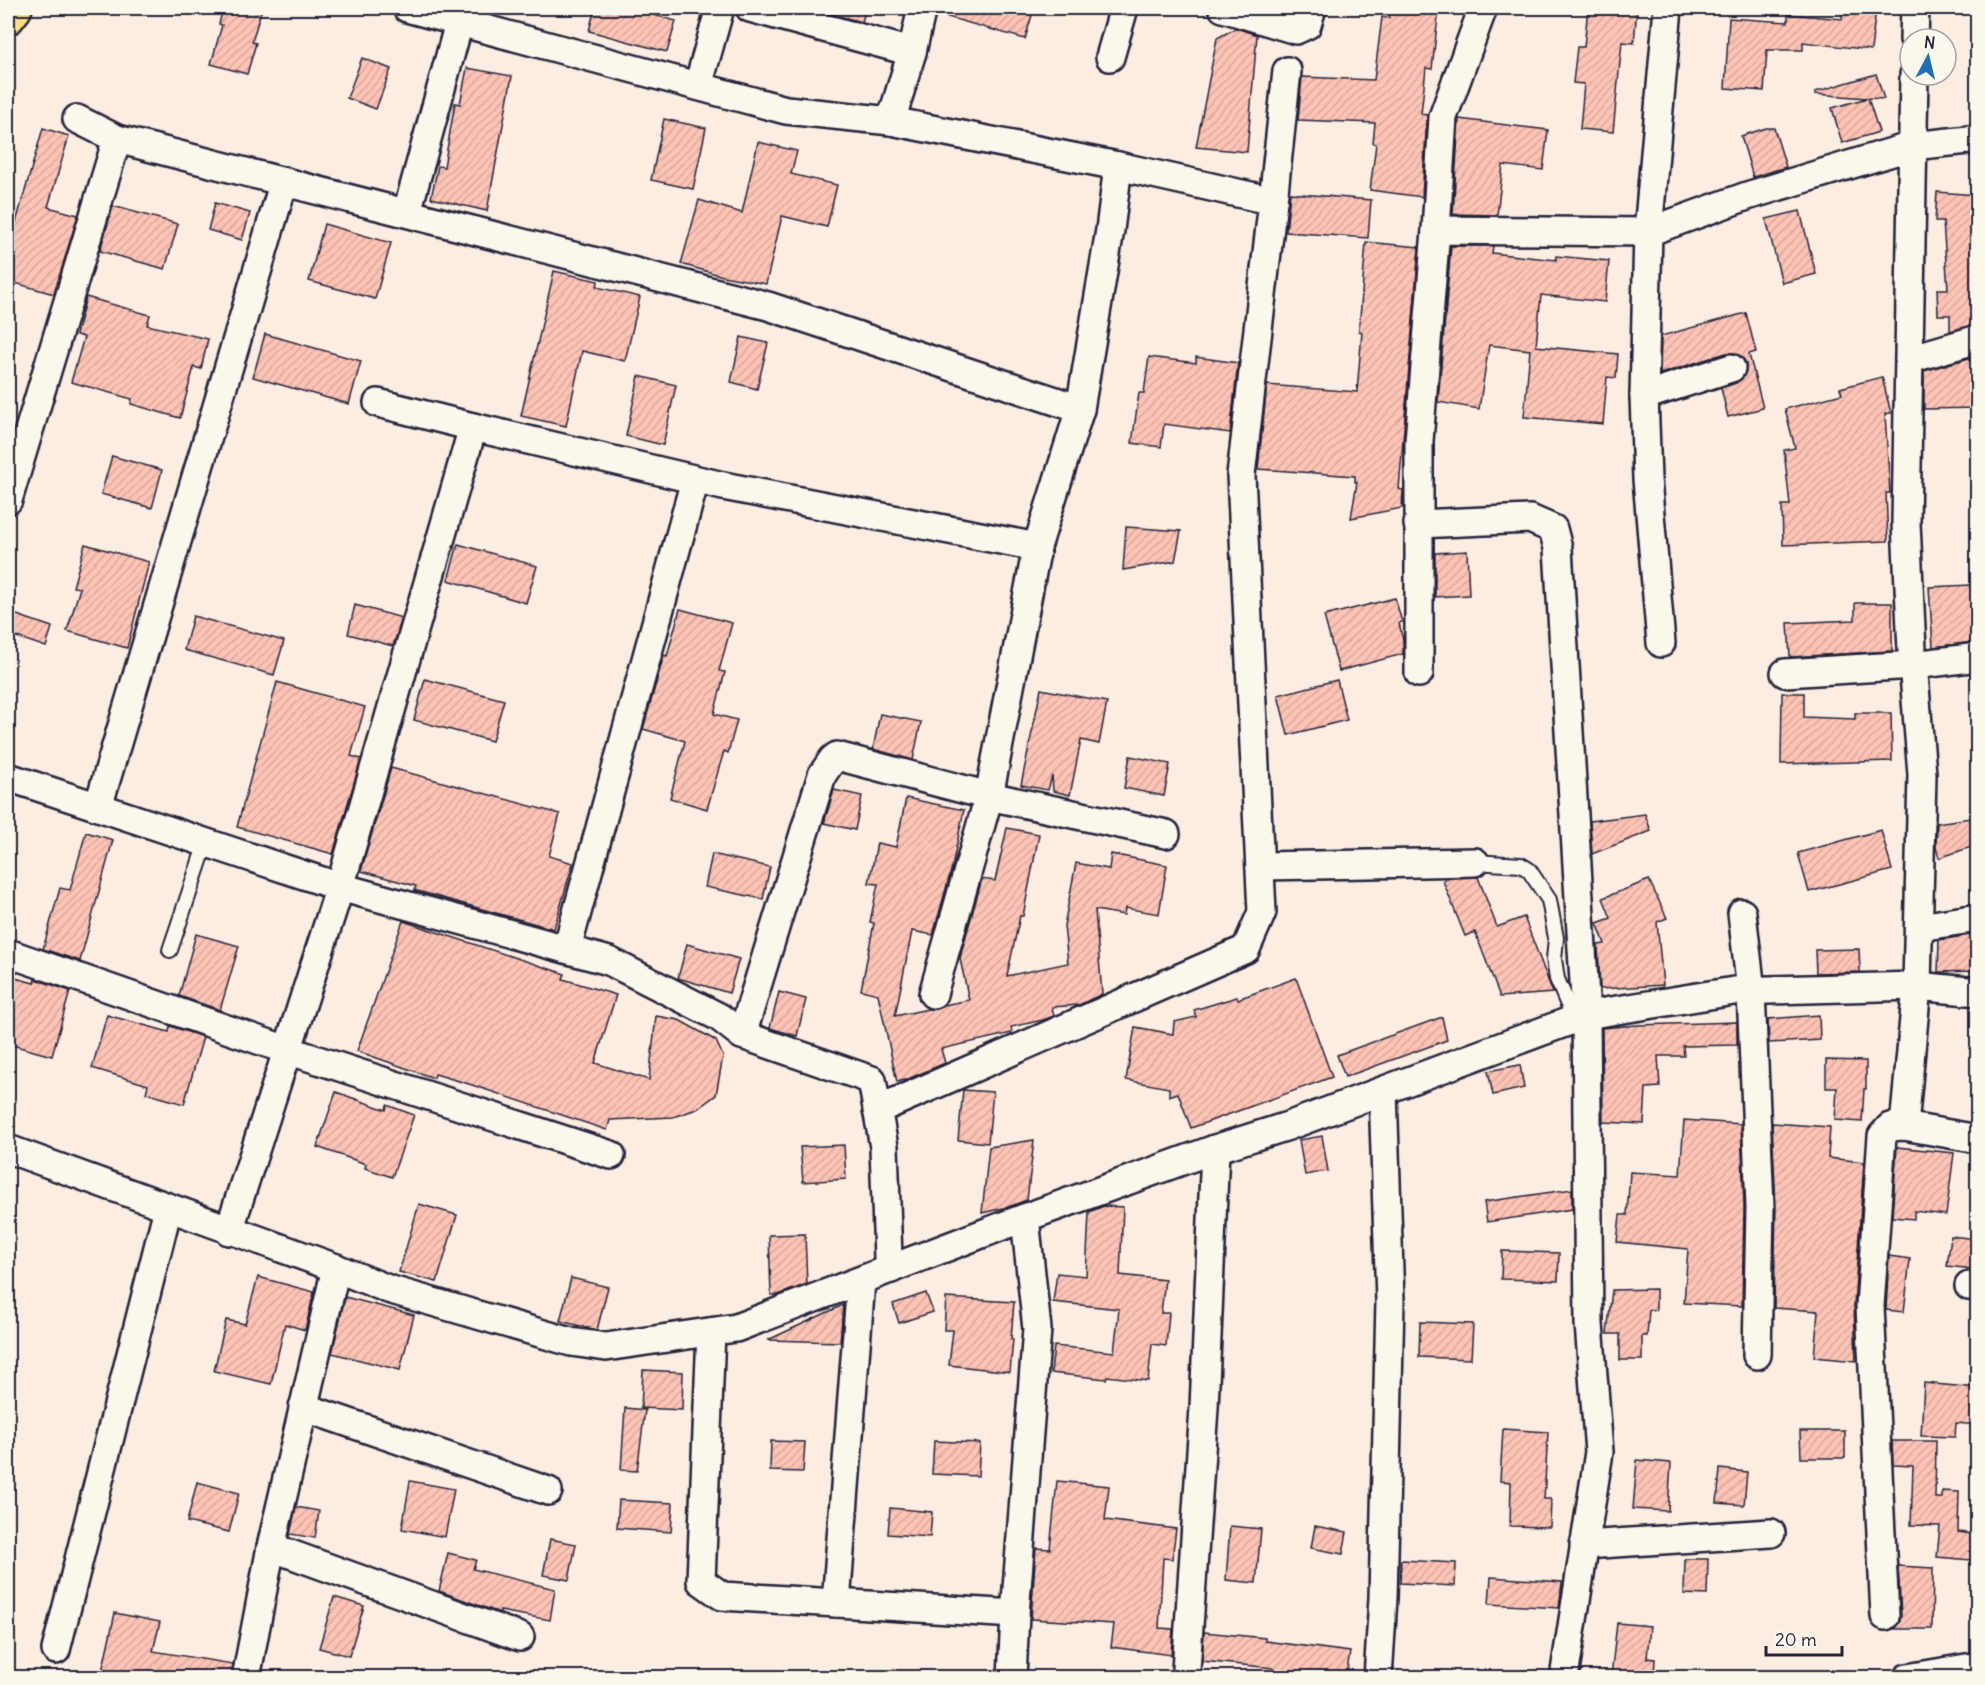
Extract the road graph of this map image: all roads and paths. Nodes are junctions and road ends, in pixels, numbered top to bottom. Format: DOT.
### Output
graph roads {
  1 [pos="15,8"];
  2 [pos="407,8"];
  3 [pos="720,8"];
  4 [pos="750,8"];
  5 [pos="922,8"];
  6 [pos="1124,8"];
  7 [pos="1223,8"];
  8 [pos="1312,8"];
  9 [pos="1484,8"];
  10 [pos="1668,8"];
  11 [pos="1915,8"];
  12 [pos="465,15"];
  13 [pos="8,17"];
  14 [pos="1914,27"];
  15 [pos="912,52"];
  16 [pos="1110,57"];
  17 [pos="1287,70"];
  18 [pos="698,87"];
  19 [pos="1914,87"];
  20 [pos="77,119"];
  21 [pos="891,120"];
  22 [pos="117,139"];
  23 [pos="1977,139"];
  24 [pos="1912,146"];
  25 [pos="1118,166"];
  26 [pos="284,181"];
  27 [pos="1273,201"];
  28 [pos="407,212"];
  29 [pos="1436,230"];
  30 [pos="1648,232"];
  31 [pos="1977,339"];
  32 [pos="1910,359"];
  33 [pos="1731,368"];
  34 [pos="1644,396"];
  35 [pos="378,403"];
  36 [pos="1080,409"];
  37 [pos="473,427"];
  38 [pos="695,480"];
  39 [pos="8,500"];
  40 [pos="1418,524"];
  41 [pos="1037,547"];
  42 [pos="1662,643"];
  43 [pos="1977,657"];
  44 [pos="1914,665"];
  45 [pos="1419,673"];
  46 [pos="1785,673"];
  47 [pos="8,777"];
  48 [pos="989,796"];
  49 [pos="98,807"];
  50 [pos="1166,834"];
  51 [pos="206,843"];
  52 [pos="1475,862"];
  53 [pos="1260,867"];
  54 [pos="340,887"];
  55 [pos="1742,913"];
  56 [pos="1977,918"];
  57 [pos="1919,927"];
  58 [pos="567,949"];
  59 [pos="170,950"];
  60 [pos="8,953"];
  61 [pos="1917,986"];
  62 [pos="1751,991"];
  63 [pos="1977,992"];
  64 [pos="933,994"];
  65 [pos="1580,1017"];
  66 [pos="742,1035"];
  67 [pos="287,1050"];
  68 [pos="1383,1091"];
  69 [pos="877,1110"];
  70 [pos="1904,1126"];
  71 [pos="1977,1139"];
  72 [pos="8,1149"];
  73 [pos="1215,1149"];
  74 [pos="611,1155"];
  75 [pos="168,1208"];
  76 [pos="1025,1218"];
  77 [pos="229,1231"];
  78 [pos="336,1268"];
  79 [pos="891,1269"];
  80 [pos="861,1281"];
  81 [pos="711,1332"];
  82 [pos="1757,1355"];
  83 [pos="303,1407"];
  84 [pos="548,1491"];
  85 [pos="1771,1533"];
  86 [pos="1584,1545"];
  87 [pos="271,1547"];
  88 [pos="836,1603"];
  89 [pos="1015,1614"];
  90 [pos="1885,1616"];
  91 [pos="520,1637"];
  92 [pos="56,1650"];
  93 [pos="1977,1666"];
  94 [pos="246,1677"];
  95 [pos="1012,1677"];
  96 [pos="1187,1677"];
  97 [pos="1378,1677"];
  98 [pos="1564,1677"];
  99 [pos="1907,1677"];
  1 -- 13 [label="main road"];
  2 -- 12 [label="street"];
  3 -- 18 [label="street"];
  4 -- 15 [label="street"];
  5 -- 15 [label="street"];
  6 -- 16 [label="street"];
  7 -- 8 [label="street"];
  9 -- 29 [label="street"];
  10 -- 30 [label="street"];
  11 -- 14 [label="street"];
  12 -- 18 [label="street"];
  12 -- 28 [label="street"];
  15 -- 21 [label="street"];
  17 -- 27 [label="street"];
  18 -- 21 [label="street"];
  19 -- 24 [label="street"];
  20 -- 22 [label="street"];
  21 -- 25 [label="street"];
  22 -- 26 [label="street"];
  22 -- 39 [label="street"];
  23 -- 24 [label="street"];
  24 -- 30 [label="street"];
  24 -- 32 [label="street"];
  25 -- 27 [label="street"];
  25 -- 36 [label="street"];
  26 -- 28 [label="street"];
  26 -- 49 [label="street"];
  27 -- 53 [label="street"];
  28 -- 36 [label="street"];
  29 -- 30 [label="street"];
  29 -- 40 [label="street"];
  30 -- 34 [label="street"];
  31 -- 32 [label="street"];
  32 -- 44 [label="street"];
  33 -- 34 [label="street"];
  34 -- 42 [label="street"];
  35 -- 37 [label="street"];
  36 -- 41 [label="street"];
  37 -- 38 [label="street"];
  37 -- 54 [label="street"];
  38 -- 41 [label="street"];
  38 -- 58 [label="street"];
  40 -- 45 [label="street"];
  40 -- 65 [label="street"];
  41 -- 48 [label="street"];
  43 -- 44 [label="street"];
  44 -- 46 [label="street"];
  44 -- 57 [label="street"];
  47 -- 49 [label="street"];
  48 -- 50 [label="street"];
  48 -- 64 [label="street"];
  48 -- 66 [label="street"];
  49 -- 51 [label="street"];
  51 -- 54 [label="street"];
  51 -- 59 [label="lane"];
  52 -- 53 [label="street"];
  52 -- 65 [label="lane"];
  53 -- 69 [label="street"];
  54 -- 58 [label="street"];
  54 -- 67 [label="street"];
  55 -- 62 [label="street"];
  56 -- 57 [label="street"];
  57 -- 61 [label="street"];
  58 -- 66 [label="street"];
  60 -- 67 [label="street"];
  61 -- 62 [label="street"];
  61 -- 63 [label="street"];
  61 -- 70 [label="street"];
  62 -- 65 [label="street"];
  62 -- 82 [label="street"];
  65 -- 68 [label="street"];
  65 -- 86 [label="street"];
  66 -- 69 [label="street"];
  67 -- 74 [label="street"];
  67 -- 77 [label="street"];
  68 -- 73 [label="street"];
  68 -- 97 [label="street"];
  69 -- 79 [label="street"];
  70 -- 71 [label="street"];
  70 -- 90 [label="street"];
  72 -- 75 [label="street"];
  73 -- 76 [label="street"];
  73 -- 96 [label="street"];
  75 -- 77 [label="street"];
  75 -- 92 [label="street"];
  76 -- 79 [label="street"];
  76 -- 89 [label="street"];
  77 -- 78 [label="street"];
  78 -- 81 [label="street"];
  78 -- 83 [label="street"];
  79 -- 80 [label="street"];
  80 -- 81 [label="street"];
  80 -- 88 [label="street"];
  81 -- 88 [label="street"];
  83 -- 84 [label="street"];
  83 -- 87 [label="street"];
  85 -- 86 [label="street"];
  86 -- 98 [label="street"];
  87 -- 91 [label="street"];
  87 -- 94 [label="street"];
  88 -- 89 [label="street"];
  89 -- 95 [label="street"];
  93 -- 99 [label="street"];
}
